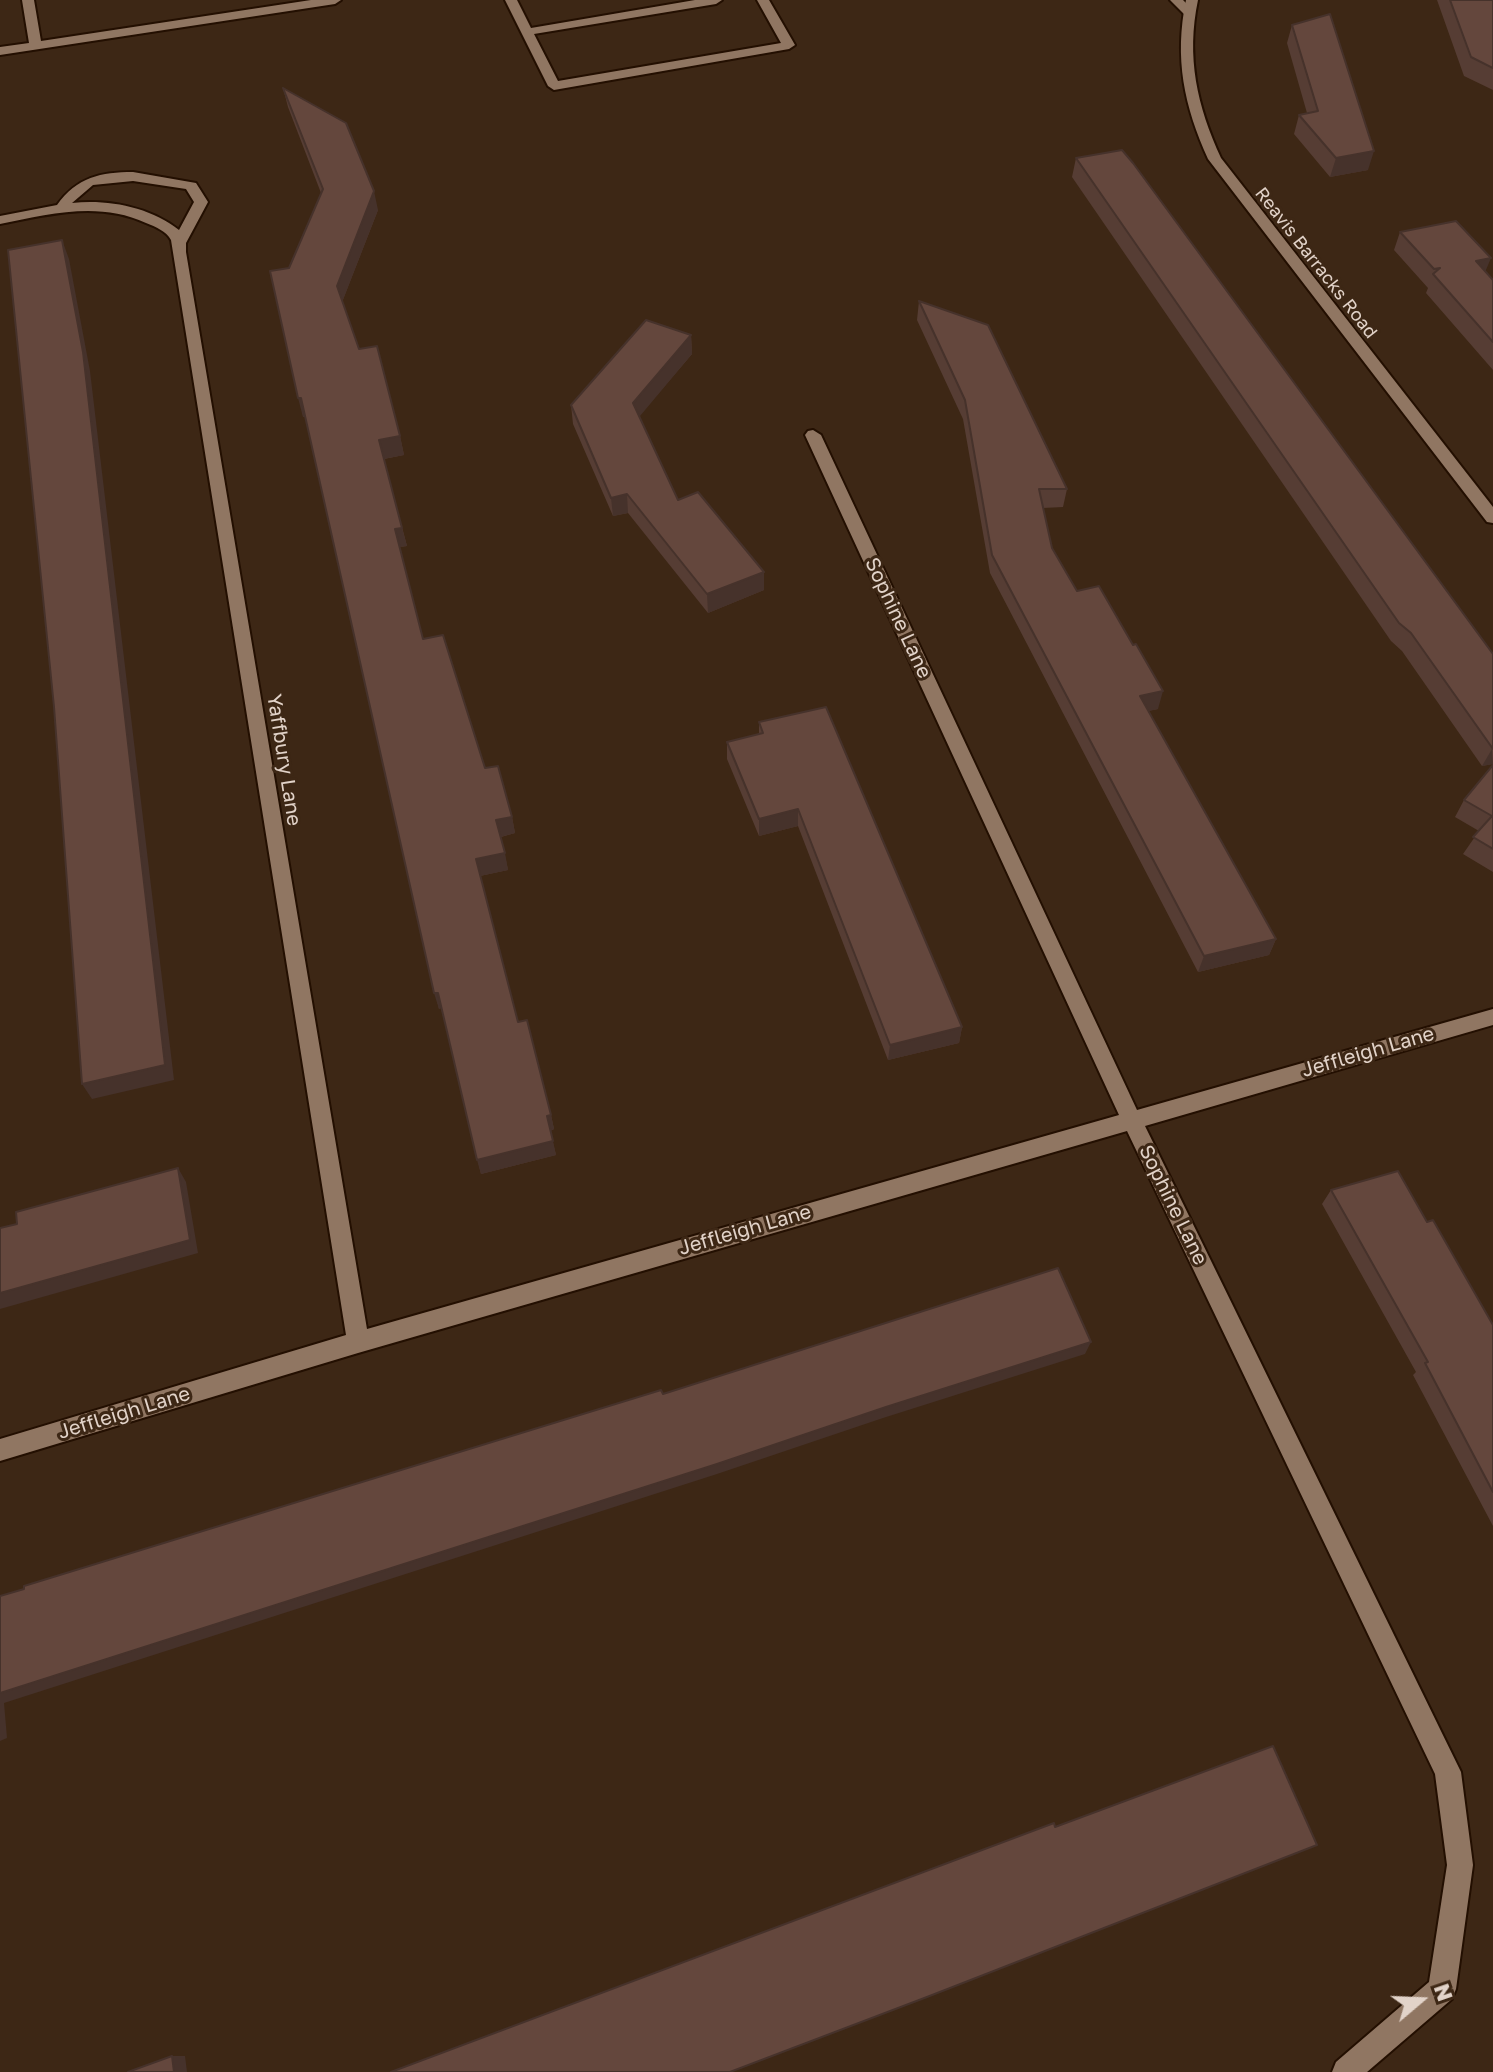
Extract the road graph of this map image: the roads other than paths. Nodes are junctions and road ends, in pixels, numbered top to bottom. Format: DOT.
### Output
graph roads {
  1 [pos="28,0"];
  2 [pos="335,0"];
  3 [pos="511,0"];
  4 [pos="716,0"];
  5 [pos="763,0"];
  6 [pos="1176,0"];
  7 [pos="1190,6"];
  8 [pos="527,32"];
  9 [pos="36,45"];
  10 [pos="0,51"];
  11 [pos="62,208"];
  12 [pos="0,220"];
  13 [pos="180,241"];
  14 [pos="813,435"];
  15 [pos="1493,518"];
  16 [pos="1493,1017"];
  17 [pos="1131,1118"];
  18 [pos="358,1342"];
  19 [pos="0,1450"];
  20 [pos="1346,2072"];
  1 -- 9 [label="street"];
  2 -- 9 [label="street"];
  3 -- 8 [label="street"];
  4 -- 8 [label="street"];
  5 -- 8 [label="street"];
  6 -- 7 [label="street"];
  7 -- 15 [label="street, Reavis Barracks Road"];
  9 -- 10 [label="street"];
  11 -- 12 [label="street"];
  11 -- 13 [label="street"];
  11 -- 13 [label="street"];
  13 -- 18 [label="street, Yaffbury Lane"];
  14 -- 17 [label="street, Sophine Lane"];
  16 -- 17 [label="street, Jeffleigh Lane"];
  17 -- 18 [label="street, Jeffleigh Lane"];
  17 -- 20 [label="street, Sophine Lane"];
  18 -- 19 [label="street, Jeffleigh Lane"];
}
